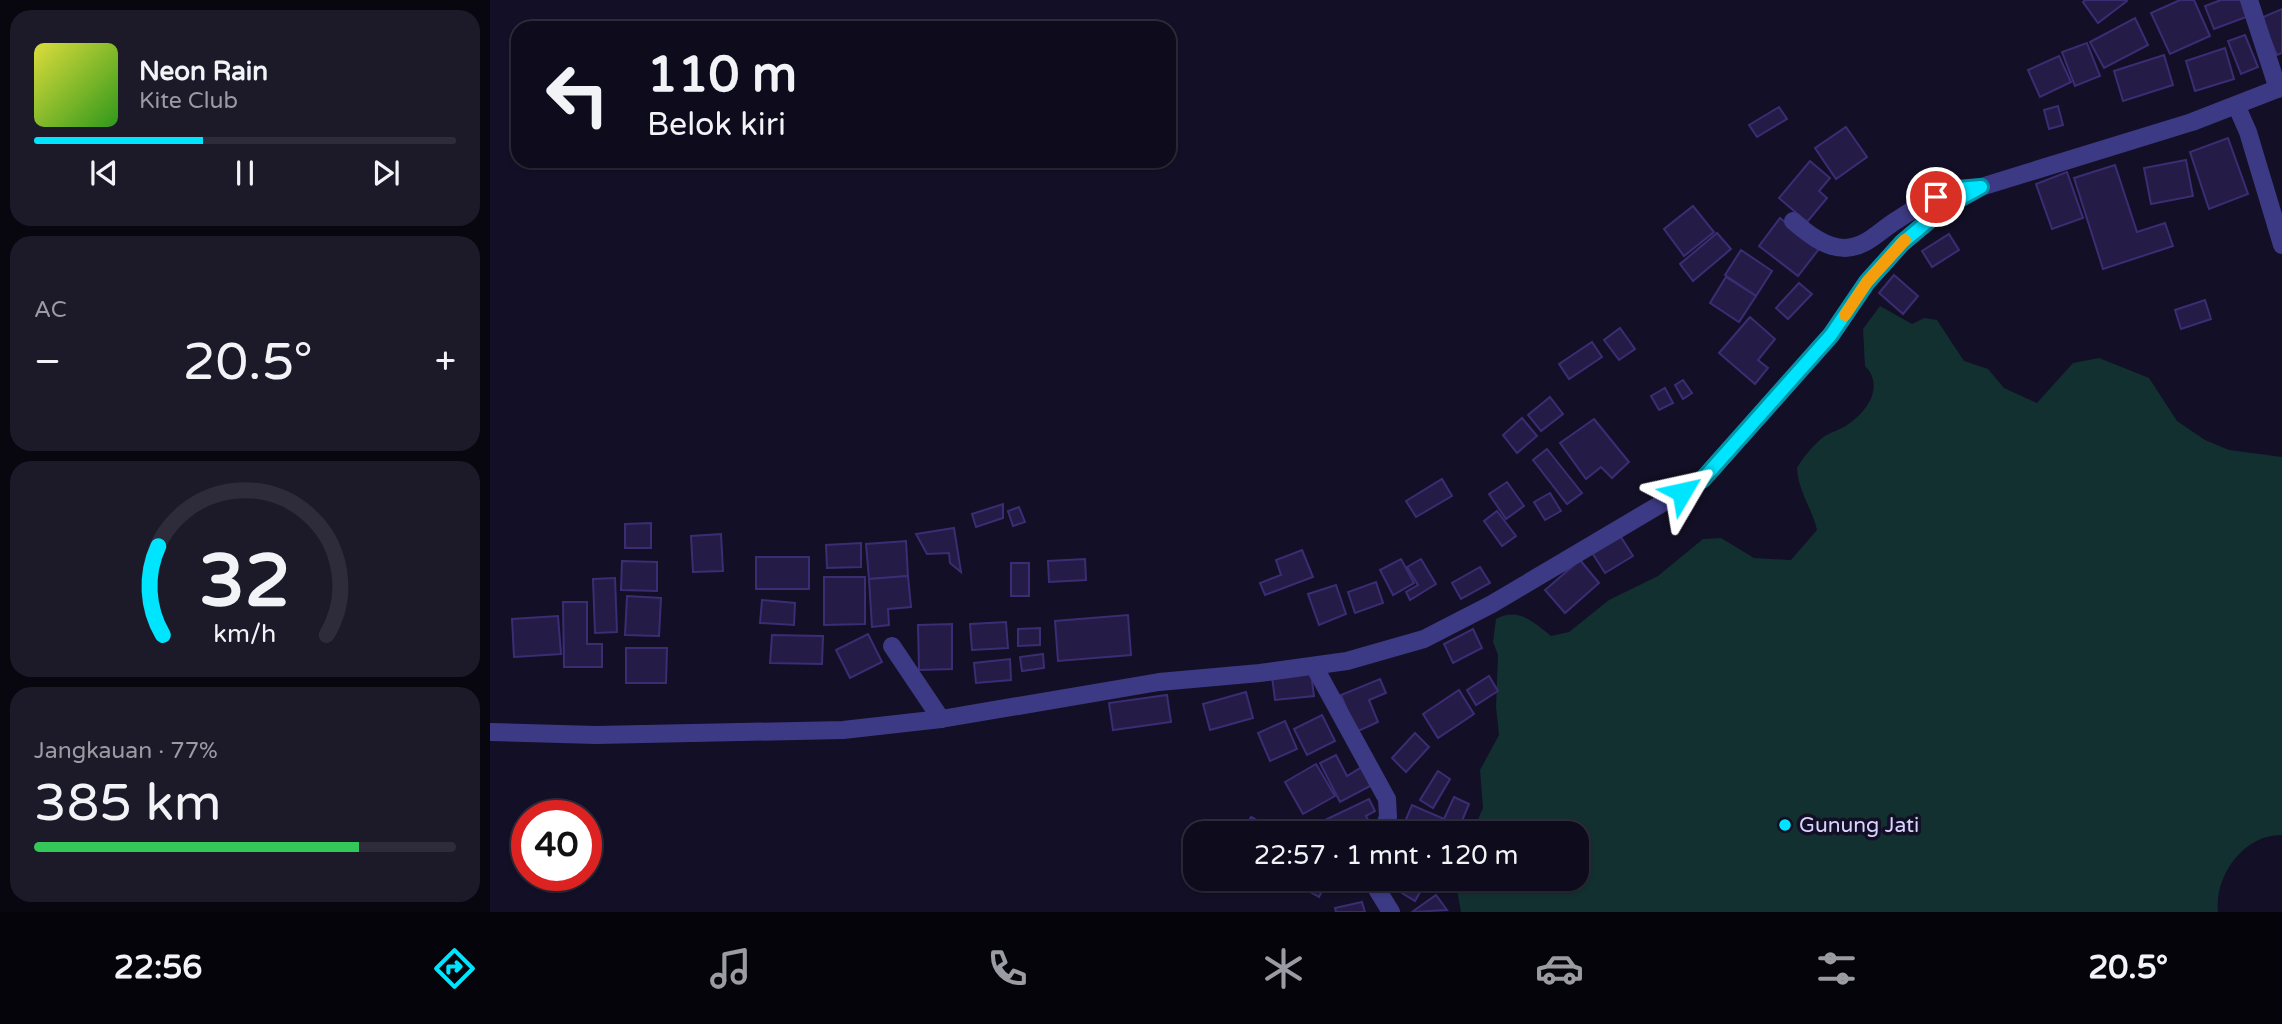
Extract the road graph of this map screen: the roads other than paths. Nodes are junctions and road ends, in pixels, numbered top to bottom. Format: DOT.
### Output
graph roads {
  1 [pos="2249,0"];
  2 [pos="2280,88"];
  3 [pos="2237,107"];
  4 [pos="1981,187"];
  5 [pos="1793,221"];
  6 [pos="2282,245"];
  7 [pos="892,646"];
  8 [pos="1314,666"];
  9 [pos="941,719"];
  10 [pos="490,732"];
  11 [pos="1386,821"];
  12 [pos="1378,891"];
  13 [pos="1391,912"];
  1 -- 2 [label="street"];
  2 -- 3 [label="street"];
  3 -- 4 [label="street"];
  3 -- 6 [label="street"];
  4 -- 5 [label="street"];
  4 -- 8 [label="street"];
  7 -- 9 [label="street"];
  8 -- 9 [label="street"];
  8 -- 11 [label="street"];
  9 -- 10 [label="street"];
  12 -- 13 [label="street"];
}
